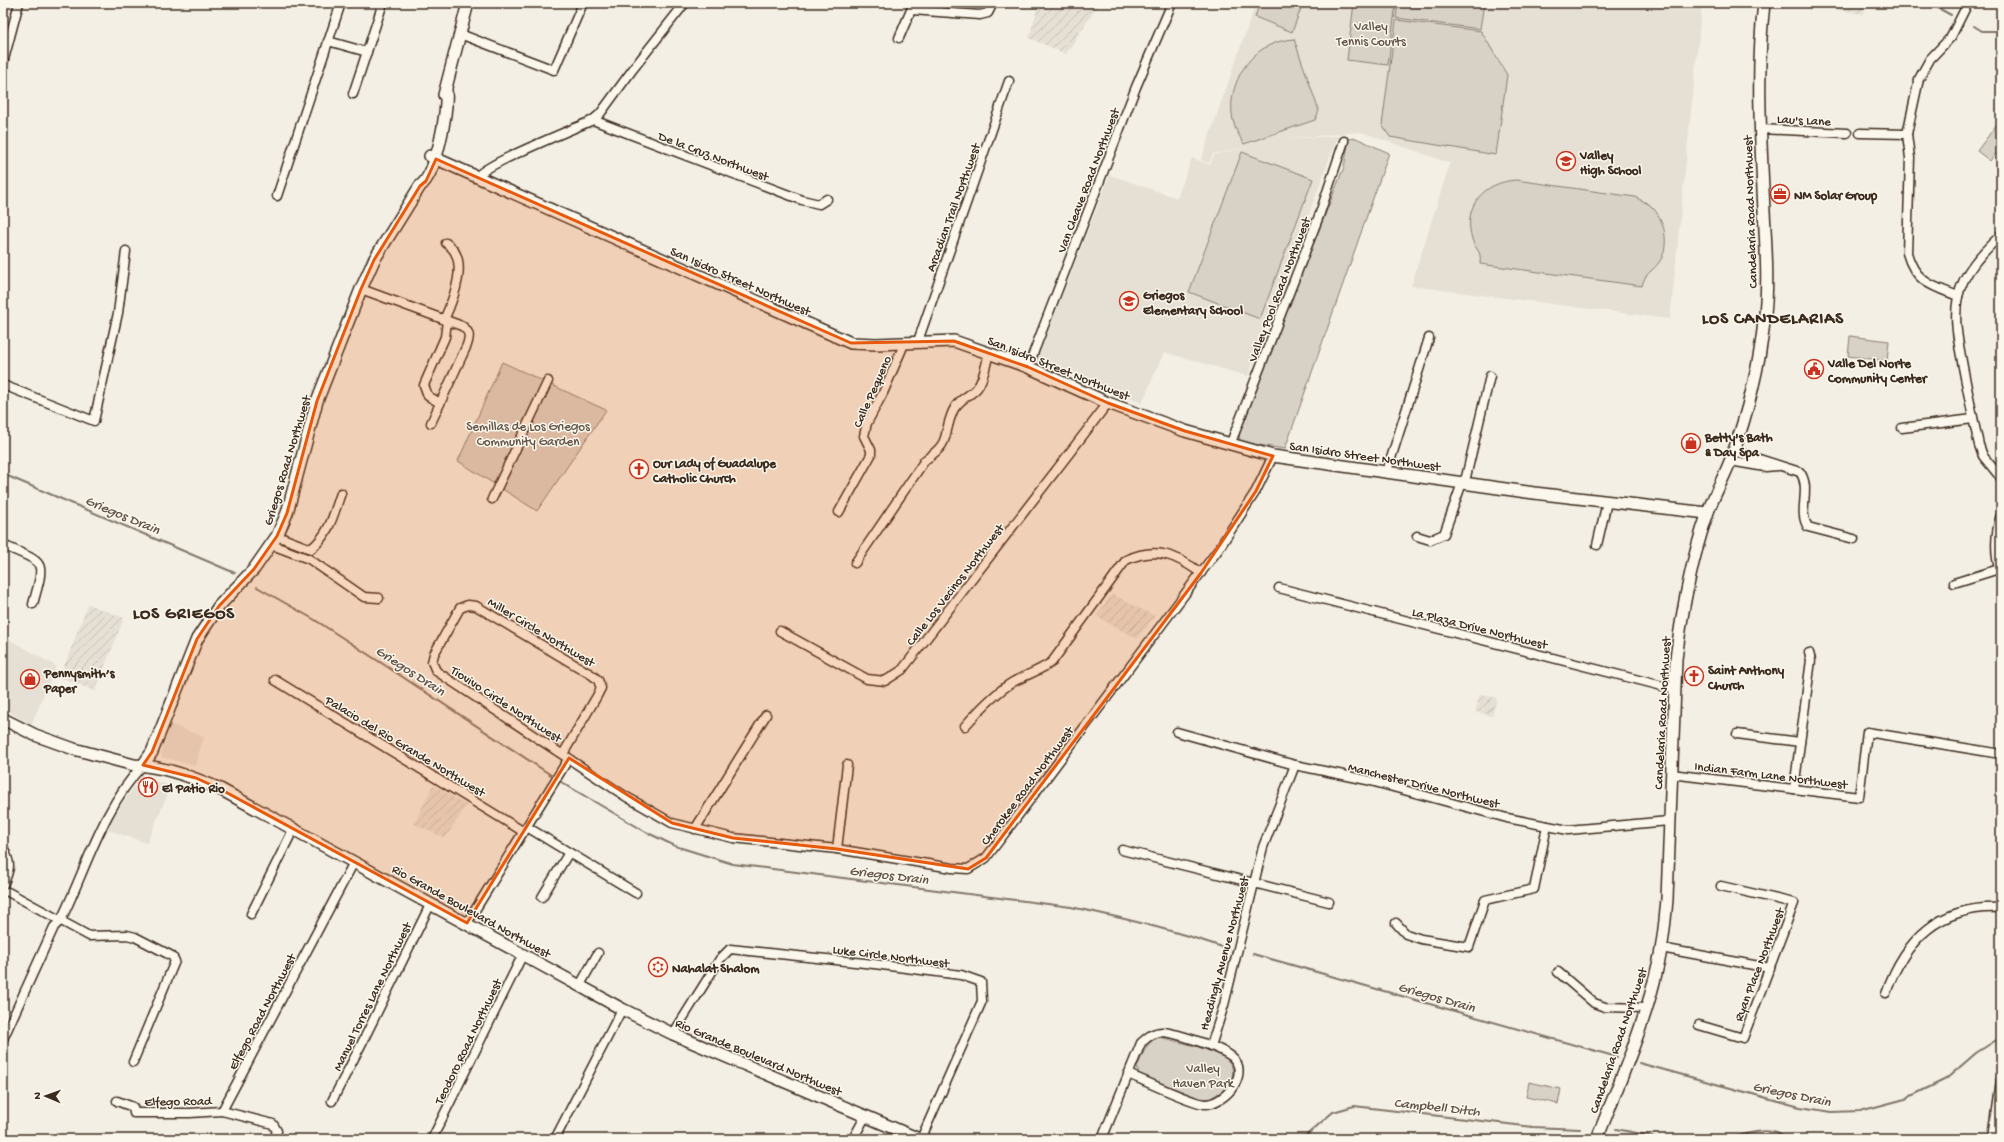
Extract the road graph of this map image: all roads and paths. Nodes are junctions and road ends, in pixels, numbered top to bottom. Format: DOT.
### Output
graph roads {
  1 [pos="19,3"];
  2 [pos="340,3"];
  3 [pos="383,3"];
  4 [pos="468,3"];
  5 [pos="583,3"];
  6 [pos="685,3"];
  7 [pos="993,3"];
  8 [pos="1172,3"];
  9 [pos="1764,3"];
  10 [pos="1968,3"];
  11 [pos="913,7"];
  12 [pos="460,34"];
  13 [pos="899,38"];
  14 [pos="328,41"];
  15 [pos="367,52"];
  16 [pos="3,63"];
  17 [pos="1009,81"];
  18 [pos="353,94"];
  19 [pos="593,120"];
  20 [pos="1760,129"];
  21 [pos="1847,133"];
  22 [pos="1860,133"];
  23 [pos="1907,134"];
  24 [pos="1344,141"];
  25 [pos="433,157"];
  26 [pos="477,177"];
  27 [pos="277,196"];
  28 [pos="827,200"];
  29 [pos="2001,236"];
  30 [pos="446,243"];
  31 [pos="126,251"];
  32 [pos="361,289"];
  33 [pos="1958,296"];
  34 [pos="446,320"];
  35 [pos="1429,338"];
  36 [pos="918,341"];
  37 [pos="905,342"];
  38 [pos="989,353"];
  39 [pos="1028,367"];
  40 [pos="1490,376"];
  41 [pos="548,381"];
  42 [pos="3,385"];
  43 [pos="440,403"];
  44 [pos="1108,403"];
  45 [pos="1973,419"];
  46 [pos="431,423"];
  47 [pos="1902,428"];
  48 [pos="1230,445"];
  49 [pos="1273,456"];
  50 [pos="1732,456"];
  51 [pos="1387,471"];
  52 [pos="2001,478"];
  53 [pos="1462,483"];
  54 [pos="341,493"];
  55 [pos="492,499"];
  56 [pos="1607,502"];
  57 [pos="840,512"];
  58 [pos="1707,513"];
  59 [pos="2001,515"];
  60 [pos="1417,536"];
  61 [pos="1854,539"];
  62 [pos="275,540"];
  63 [pos="3,545"];
  64 [pos="1597,545"];
  65 [pos="855,564"];
  66 [pos="2000,572"];
  67 [pos="1201,573"];
  68 [pos="1954,583"];
  69 [pos="1279,588"];
  70 [pos="379,598"];
  71 [pos="33,604"];
  72 [pos="460,608"];
  73 [pos="780,631"];
  74 [pos="1809,653"];
  75 [pos="275,680"];
  76 [pos="1674,689"];
  77 [pos="766,715"];
  78 [pos="4,721"];
  79 [pos="965,726"];
  80 [pos="1177,732"];
  81 [pos="1737,734"];
  82 [pos="1800,742"];
  83 [pos="2001,754"];
  84 [pos="566,756"];
  85 [pos="143,765"];
  86 [pos="847,765"];
  87 [pos="1295,766"];
  88 [pos="1671,774"];
  89 [pos="1794,789"];
  90 [pos="1669,821"];
  91 [pos="1547,826"];
  92 [pos="294,828"];
  93 [pos="525,829"];
  94 [pos="695,829"];
  95 [pos="3,846"];
  96 [pos="837,849"];
  97 [pos="1122,850"];
  98 [pos="568,854"];
  99 [pos="354,862"];
  100 [pos="1254,883"];
  101 [pos="3,885"];
  102 [pos="1721,886"];
  103 [pos="8,892"];
  104 [pos="636,893"];
  105 [pos="542,897"];
  106 [pos="1329,902"];
  107 [pos="431,903"];
  108 [pos="2001,908"];
  109 [pos="251,914"];
  110 [pos="61,920"];
  111 [pos="1396,923"];
  112 [pos="467,924"];
  113 [pos="1662,948"];
  114 [pos="598,953"];
  115 [pos="523,954"];
  116 [pos="1770,968"];
  117 [pos="1558,972"];
  118 [pos="580,985"];
  119 [pos="1886,993"];
  120 [pos="1646,1008"];
  121 [pos="622,1009"];
  122 [pos="1698,1024"];
  123 [pos="673,1034"];
  124 [pos="3,1039"];
  125 [pos="1211,1046"];
  126 [pos="133,1062"];
  127 [pos="1128,1074"];
  128 [pos="2001,1080"];
  129 [pos="117,1101"];
  130 [pos="332,1101"];
  131 [pos="222,1111"];
  132 [pos="865,1117"];
  133 [pos="274,1139"];
  134 [pos="432,1139"];
  135 [pos="555,1139"];
  136 [pos="854,1139"];
  137 [pos="920,1139"];
  138 [pos="1102,1139"];
  139 [pos="1597,1139"];
  140 [pos="1993,1139"];
  1 -- 16 [label="street"];
  2 -- 14 [label="street"];
  3 -- 15 [label="street"];
  4 -- 12 [label="main road, Griegos Road Northwest"];
  5 -- 12 [label="street"];
  6 -- 19 [label="street"];
  7 -- 11 [label="street"];
  8 -- 39 [label="street, Van Cleave Road Northwest"];
  9 -- 20 [label="main road, Candelaria Road Northwest"];
  10 -- 23 [label="street"];
  11 -- 13 [label="street"];
  12 -- 25 [label="main road, Griegos Road Northwest"];
  14 -- 15 [label="street"];
  14 -- 27 [label="street"];
  15 -- 18 [label="street"];
  17 -- 36 [label="street, Arcadian Trail Northwest"];
  19 -- 26 [label="street"];
  19 -- 28 [label="street, De la Cruz Northwest"];
  20 -- 21 [label="street, Lau's Lane"];
  20 -- 50 [label="main road, Candelaria Road Northwest"];
  22 -- 23 [label="street"];
  23 -- 33 [label="street"];
  24 -- 48 [label="street, Valley Pool Road Northwest"];
  25 -- 26 [label="main road, San Isidro Street Northwest"];
  25 -- 32 [label="main road, Griegos Road Northwest"];
  26 -- 37 [label="main road, San Isidro Street Northwest"];
  29 -- 33 [label="street"];
  30 -- 34 [label="street"];
  31 -- 42 [label="street"];
  32 -- 34 [label="street"];
  32 -- 62 [label="main road, Griegos Road Northwest"];
  33 -- 45 [label="street"];
  34 -- 43 [label="street"];
  34 -- 43 [label="street"];
  35 -- 51 [label="street"];
  36 -- 37 [label="main road, San Isidro Street Northwest"];
  36 -- 38 [label="main road, San Isidro Street Northwest"];
  37 -- 57 [label="street, Calle Pequeno"];
  38 -- 39 [label="main road, San Isidro Street Northwest"];
  38 -- 65 [label="street"];
  39 -- 44 [label="main road, San Isidro Street Northwest"];
  40 -- 53 [label="street"];
  41 -- 55 [label="street"];
  43 -- 46 [label="street"];
  44 -- 48 [label="main road, San Isidro Street Northwest"];
  44 -- 73 [label="street, Calle Los Vecinos Northwest"];
  45 -- 47 [label="street"];
  45 -- 52 [label="street"];
  48 -- 49 [label="main road, San Isidro Street Northwest"];
  49 -- 51 [label="main road, San Isidro Street Northwest"];
  49 -- 67 [label="street, Cherokee Road Northwest"];
  50 -- 58 [label="main road, Candelaria Road Northwest"];
  50 -- 61 [label="street"];
  51 -- 53 [label="main road, San Isidro Street Northwest"];
  53 -- 56 [label="main road, San Isidro Street Northwest"];
  53 -- 60 [label="street"];
  54 -- 62 [label="street"];
  56 -- 58 [label="main road, San Isidro Street Northwest"];
  56 -- 64 [label="street"];
  58 -- 76 [label="main road, Candelaria Road Northwest"];
  59 -- 66 [label="street"];
  62 -- 70 [label="street"];
  62 -- 85 [label="main road, Griegos Road Northwest"];
  63 -- 71 [label="street"];
  66 -- 68 [label="street"];
  67 -- 79 [label="street"];
  67 -- 96 [label="street, Cherokee Road Northwest"];
  69 -- 76 [label="street, La Plaza Drive Northwest"];
  72 -- 84 [label="street, Tiovivo Circle Northwest"];
  72 -- 84 [label="street, Miller Circle Northwest"];
  74 -- 82 [label="street"];
  75 -- 93 [label="street, Palacio del Rio Grande Northwest"];
  76 -- 88 [label="main road, Candelaria Road Northwest"];
  77 -- 94 [label="street"];
  78 -- 85 [label="main road, Rio Grande Boulevard Northwest"];
  80 -- 87 [label="street, Manchester Drive Northwest"];
  81 -- 82 [label="street"];
  82 -- 89 [label="street"];
  83 -- 89 [label="street, Indian Farm Lane Northwest"];
  84 -- 93 [label="street"];
  84 -- 94 [label="street, Cherokee Road Northwest"];
  85 -- 92 [label="main road, Rio Grande Boulevard Northwest"];
  85 -- 110 [label="street, Griegos Road Northwest"];
  86 -- 96 [label="street"];
  87 -- 91 [label="street, Manchester Drive Northwest"];
  87 -- 100 [label="street, Headingly Avenue Northwest"];
  88 -- 89 [label="street, Indian Farm Lane Northwest"];
  88 -- 90 [label="main road, Candelaria Road Northwest"];
  90 -- 91 [label="street, Manchester Drive Northwest"];
  90 -- 113 [label="main road, Candelaria Road Northwest"];
  91 -- 111 [label="street"];
  92 -- 99 [label="main road, Rio Grande Boulevard Northwest"];
  92 -- 109 [label="street"];
  93 -- 98 [label="street, Palacio del Rio Grande Northwest"];
  93 -- 112 [label="street"];
  94 -- 96 [label="street, Cherokee Road Northwest"];
  95 -- 101 [label="street"];
  97 -- 100 [label="street"];
  98 -- 104 [label="street, Palacio del Rio Grande Northwest"];
  98 -- 105 [label="street"];
  99 -- 107 [label="main road, Rio Grande Boulevard Northwest"];
  99 -- 131 [label="street, Elfego Road Northwest"];
  100 -- 106 [label="street"];
  100 -- 125 [label="street, Headingly Avenue Northwest"];
  102 -- 116 [label="street, Ryan Place Northwest"];
  103 -- 110 [label="street"];
  107 -- 112 [label="main road, Rio Grande Boulevard Northwest"];
  107 -- 130 [label="street, Manuel Torres Lane Northwest"];
  108 -- 119 [label="street"];
  110 -- 124 [label="street, Griegos Road Northwest"];
  110 -- 126 [label="street"];
  112 -- 115 [label="main road, Rio Grande Boulevard Northwest"];
  113 -- 116 [label="street"];
  113 -- 120 [label="main road, Candelaria Road Northwest"];
  114 -- 118 [label="street"];
  115 -- 118 [label="main road, Rio Grande Boulevard Northwest"];
  115 -- 134 [label="street, Teodoro Road Northwest"];
  116 -- 122 [label="street, Ryan Place Northwest"];
  117 -- 120 [label="street"];
  118 -- 121 [label="main road, Rio Grande Boulevard Northwest"];
  120 -- 139 [label="main road, Candelaria Road Northwest"];
  121 -- 123 [label="main road, Rio Grande Boulevard Northwest"];
  121 -- 135 [label="street"];
  123 -- 132 [label="main road, Rio Grande Boulevard Northwest"];
  123 -- 137 [label="street, Luke Circle Northwest"];
  125 -- 127 [label="street, Headingly Avenue Northwest"];
  125 -- 127 [label="street"];
  127 -- 138 [label="street, Headingly Avenue Northwest"];
  128 -- 140 [label="street"];
  129 -- 131 [label="street, Elfego Road"];
  131 -- 133 [label="street"];
  132 -- 136 [label="street"];
  132 -- 137 [label="main road, Rio Grande Boulevard Northwest"];
}
